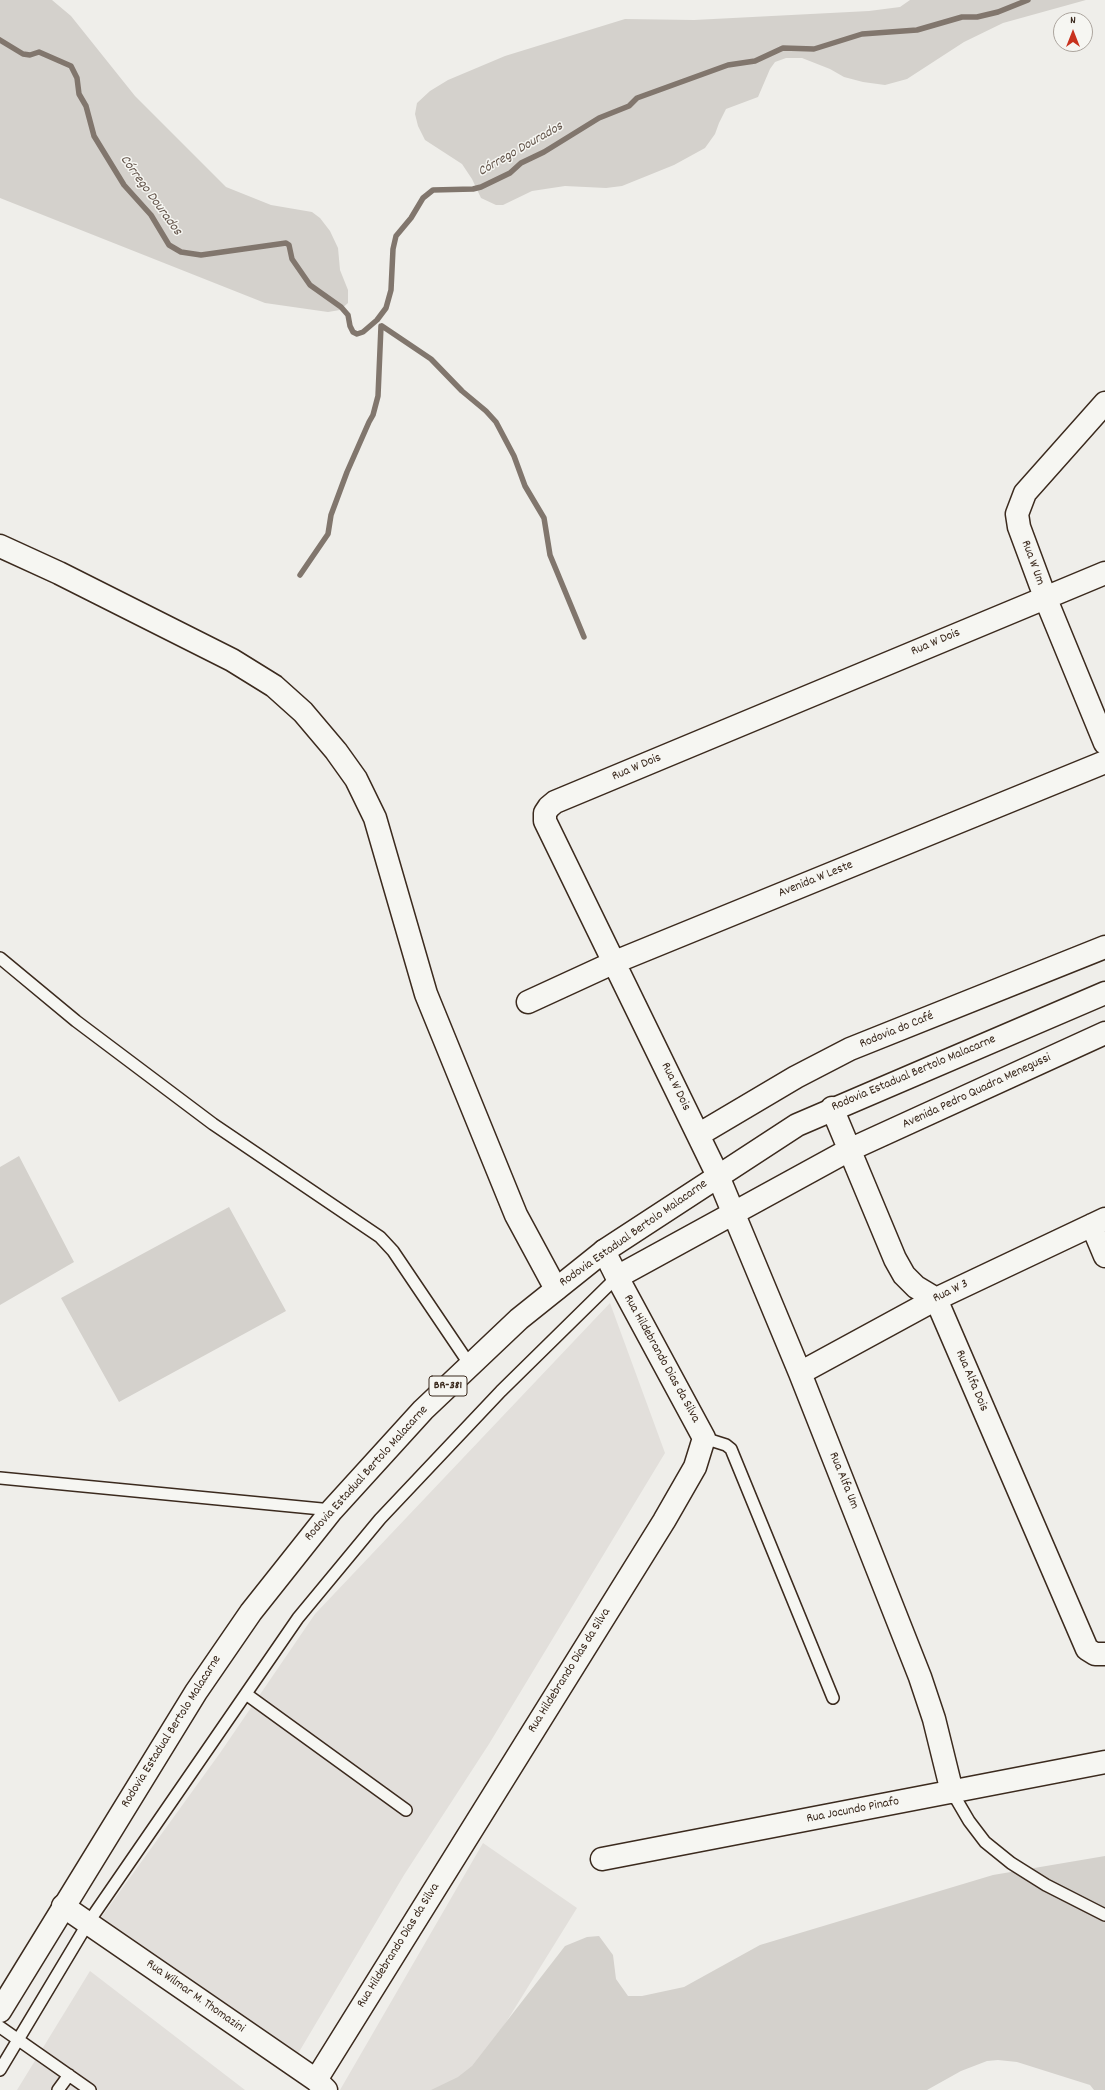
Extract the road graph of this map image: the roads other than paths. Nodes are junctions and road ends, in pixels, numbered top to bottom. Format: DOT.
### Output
graph roads {
  1 [pos="1105,403"];
  2 [pos="0,546"];
  3 [pos="1105,573"];
  4 [pos="1044,597"];
  5 [pos="1105,743"];
  6 [pos="1105,762"];
  7 [pos="1105,947"];
  8 [pos="0,958"];
  9 [pos="615,962"];
  10 [pos="1105,993"];
  11 [pos="528,1002"];
  12 [pos="1105,1034"];
  13 [pos="832,1108"];
  14 [pos="698,1135"];
  15 [pos="849,1150"];
  16 [pos="718,1176"];
  17 [pos="734,1215"];
  18 [pos="1099,1222"];
  19 [pos="604,1251"];
  20 [pos="1105,1256"];
  21 [pos="617,1278"];
  22 [pos="556,1289"];
  23 [pos="936,1299"];
  24 [pos="470,1365"];
  25 [pos="800,1373"];
  26 [pos="704,1438"];
  27 [pos="0,1478"];
  28 [pos="332,1510"];
  29 [pos="1105,1654"];
  30 [pos="246,1694"];
  31 [pos="833,1698"];
  32 [pos="1105,1762"];
  33 [pos="952,1792"];
  34 [pos="406,1810"];
  35 [pos="602,1858"];
  36 [pos="63,1906"];
  37 [pos="1105,1915"];
  38 [pos="88,1924"];
  39 [pos="0,2011"];
  40 [pos="0,2027"];
  41 [pos="17,2039"];
  42 [pos="0,2070"];
  43 [pos="69,2075"];
  44 [pos="321,2085"];
  45 [pos="58,2090"];
  46 [pos="90,2090"];
  1 -- 4 [label="street, Rua W Um"];
  2 -- 22 [label="street"];
  3 -- 4 [label="street, Rua W Dois"];
  4 -- 5 [label="street, Rua W Um"];
  4 -- 9 [label="street, Rua W Dois"];
  6 -- 9 [label="street, Avenida W Leste"];
  7 -- 14 [label="street, Rodovia do Café"];
  8 -- 24 [label="lane"];
  9 -- 11 [label="street, Avenida W Leste"];
  9 -- 14 [label="street, Rua W Dois"];
  10 -- 13 [label="street, Rodovia Estadual Bertolo Malacarne / BR-381"];
  12 -- 15 [label="street, Avenida Pedro Quadra Menegussi"];
  13 -- 15 [label="street"];
  13 -- 16 [label="street, Rodovia Estadual Bertolo Malacarne / BR-381"];
  14 -- 16 [label="street, Rua W Dois"];
  15 -- 17 [label="street, Avenida Pedro Quadra Menegussi"];
  15 -- 23 [label="street"];
  16 -- 17 [label="street, Rua Alfa Um"];
  16 -- 19 [label="street, Rodovia Estadual Bertolo Malacarne / BR-381"];
  17 -- 21 [label="street, Avenida Pedro Quadra Menegussi"];
  17 -- 25 [label="street, Rua Alfa Um"];
  18 -- 20 [label="street"];
  18 -- 23 [label="street, Rua W 3"];
  19 -- 21 [label="street, Rua Hildebrando Dias da Silva"];
  19 -- 22 [label="street, Rodovia Estadual Bertolo Malacarne / BR-381"];
  21 -- 26 [label="street, Rua Hildebrando Dias da Silva"];
  21 -- 30 [label="lane"];
  22 -- 24 [label="street, Rodovia Estadual Bertolo Malacarne / BR-381"];
  23 -- 25 [label="street, Rua W 3"];
  23 -- 29 [label="street, Rua Alfa Dois"];
  24 -- 28 [label="street, Rodovia Estadual Bertolo Malacarne / BR-381"];
  25 -- 33 [label="street, Rua Alfa Um"];
  26 -- 31 [label="lane"];
  26 -- 44 [label="street, Rua Hildebrando Dias da Silva"];
  27 -- 28 [label="lane"];
  28 -- 36 [label="street, Rodovia Estadual Bertolo Malacarne / BR-381"];
  30 -- 34 [label="lane"];
  30 -- 38 [label="lane"];
  32 -- 33 [label="street, Rua Jocundo Pinafo"];
  33 -- 35 [label="street, Rua Jocundo Pinafo"];
  33 -- 37 [label="lane"];
  36 -- 38 [label="street, Rua Wilmar M. Thomazini"];
  36 -- 39 [label="street, Rodovia Estadual Bertolo Malacarne / BR-381"];
  38 -- 41 [label="lane"];
  38 -- 44 [label="street, Rua Wilmar M. Thomazini"];
  40 -- 41 [label="lane"];
  41 -- 42 [label="lane"];
  41 -- 43 [label="lane"];
  43 -- 45 [label="lane"];
  43 -- 46 [label="lane"];
}
